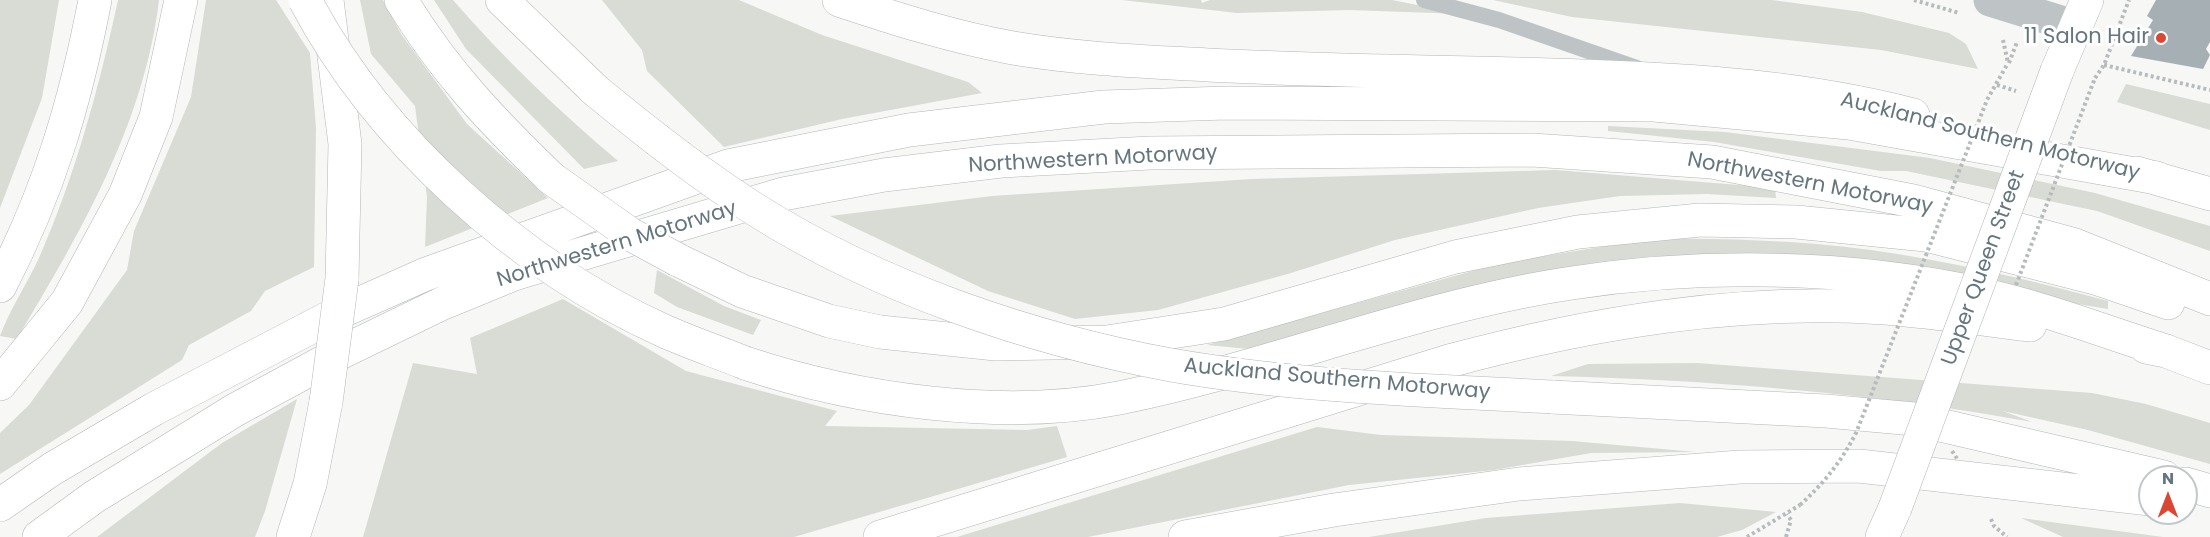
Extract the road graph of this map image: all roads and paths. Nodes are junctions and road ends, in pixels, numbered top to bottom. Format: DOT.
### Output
graph roads {
  1 [pos="95,0"];
  2 [pos="181,0"];
  3 [pos="305,0"];
  4 [pos="327,0"];
  5 [pos="401,0"];
  6 [pos="502,0"];
  7 [pos="839,0"];
  8 [pos="1424,0"];
  9 [pos="1990,0"];
  10 [pos="2128,0"];
  11 [pos="2082,14"];
  12 [pos="2008,63"];
  13 [pos="2104,64"];
  14 [pos="1668,79"];
  15 [pos="1997,85"];
  16 [pos="2014,90"];
  17 [pos="2210,90"];
  18 [pos="2157,178"];
  19 [pos="2210,194"];
  20 [pos="0,286"];
  21 [pos="2011,296"];
  22 [pos="2210,299"];
  23 [pos="2210,318"];
  24 [pos="2166,351"];
  25 [pos="2210,368"];
  26 [pos="0,384"];
  27 [pos="1952,449"];
  28 [pos="1958,459"];
  29 [pos="2138,471"];
  30 [pos="2138,498"];
  31 [pos="0,505"];
  32 [pos="1787,513"];
  33 [pos="1991,519"];
  34 [pos="1888,523"];
  35 [pos="39,537"];
  36 [pos="293,537"];
  37 [pos="880,537"];
  38 [pos="1185,537"];
  39 [pos="1747,537"];
  40 [pos="1786,537"];
  41 [pos="2007,537"];
  1 -- 20 [label="main road"];
  2 -- 26 [label="main road"];
  3 -- 24 [label="main road, bridge"];
  4 -- 36 [label="main road, bridge"];
  5 -- 23 [label="main road, bridge"];
  6 -- 29 [label="main road, Auckland Southern Motorway, bridge"];
  7 -- 14 [label="main road, Auckland Southern Motorway"];
  8 -- 14 [label="lane"];
  9 -- 11 [label="street"];
  10 -- 13 [label="path"];
  11 -- 34 [label="main road, Upper Queen Street, bridge"];
  12 -- 15 [label="path, bridge"];
  13 -- 17 [label="path"];
  13 -- 21 [label="path, bridge"];
  14 -- 18 [label="main road, Auckland Southern Motorway"];
  15 -- 16 [label="path"];
  15 -- 32 [label="path, bridge"];
  18 -- 19 [label="main road, Auckland Southern Motorway"];
  18 -- 31 [label="main road"];
  22 -- 35 [label="main road, Northwestern Motorway"];
  24 -- 25 [label="main road"];
  24 -- 37 [label="main road"];
  27 -- 28 [label="path, bridge"];
  30 -- 38 [label="main road"];
  32 -- 39 [label="path"];
  32 -- 40 [label="path"];
  33 -- 41 [label="path"];
}
